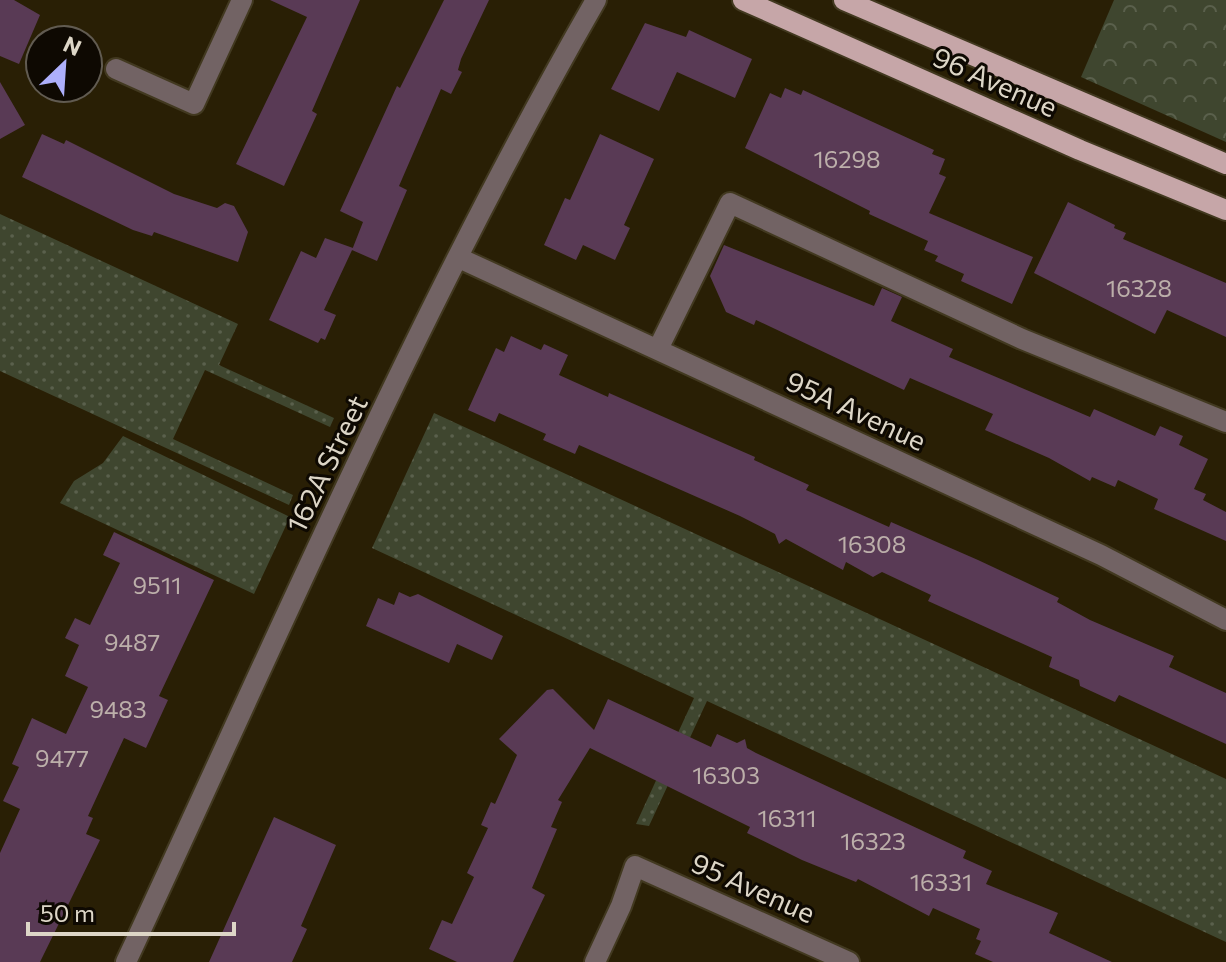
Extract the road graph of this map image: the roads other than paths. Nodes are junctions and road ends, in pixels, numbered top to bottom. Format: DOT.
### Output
graph roads {
  1 [pos="242,0"];
  2 [pos="596,0"];
  3 [pos="743,0"];
  4 [pos="844,0"];
  5 [pos="116,69"];
  6 [pos="1226,164"];
  7 [pos="1226,210"];
  8 [pos="459,258"];
  9 [pos="658,349"];
  10 [pos="1226,422"];
  11 [pos="1226,620"];
  12 [pos="126,962"];
  13 [pos="595,962"];
  14 [pos="849,962"];
  1 -- 5 [label="street"];
  2 -- 8 [label="street, 162A Street"];
  3 -- 7 [label="main road, 96 Avenue"];
  4 -- 6 [label="main road, 96 Avenue"];
  8 -- 9 [label="street, 95A Avenue"];
  8 -- 12 [label="street, 162A Street"];
  9 -- 10 [label="street"];
  9 -- 11 [label="street, 95A Avenue"];
  13 -- 14 [label="street, 95 Avenue"];
}
